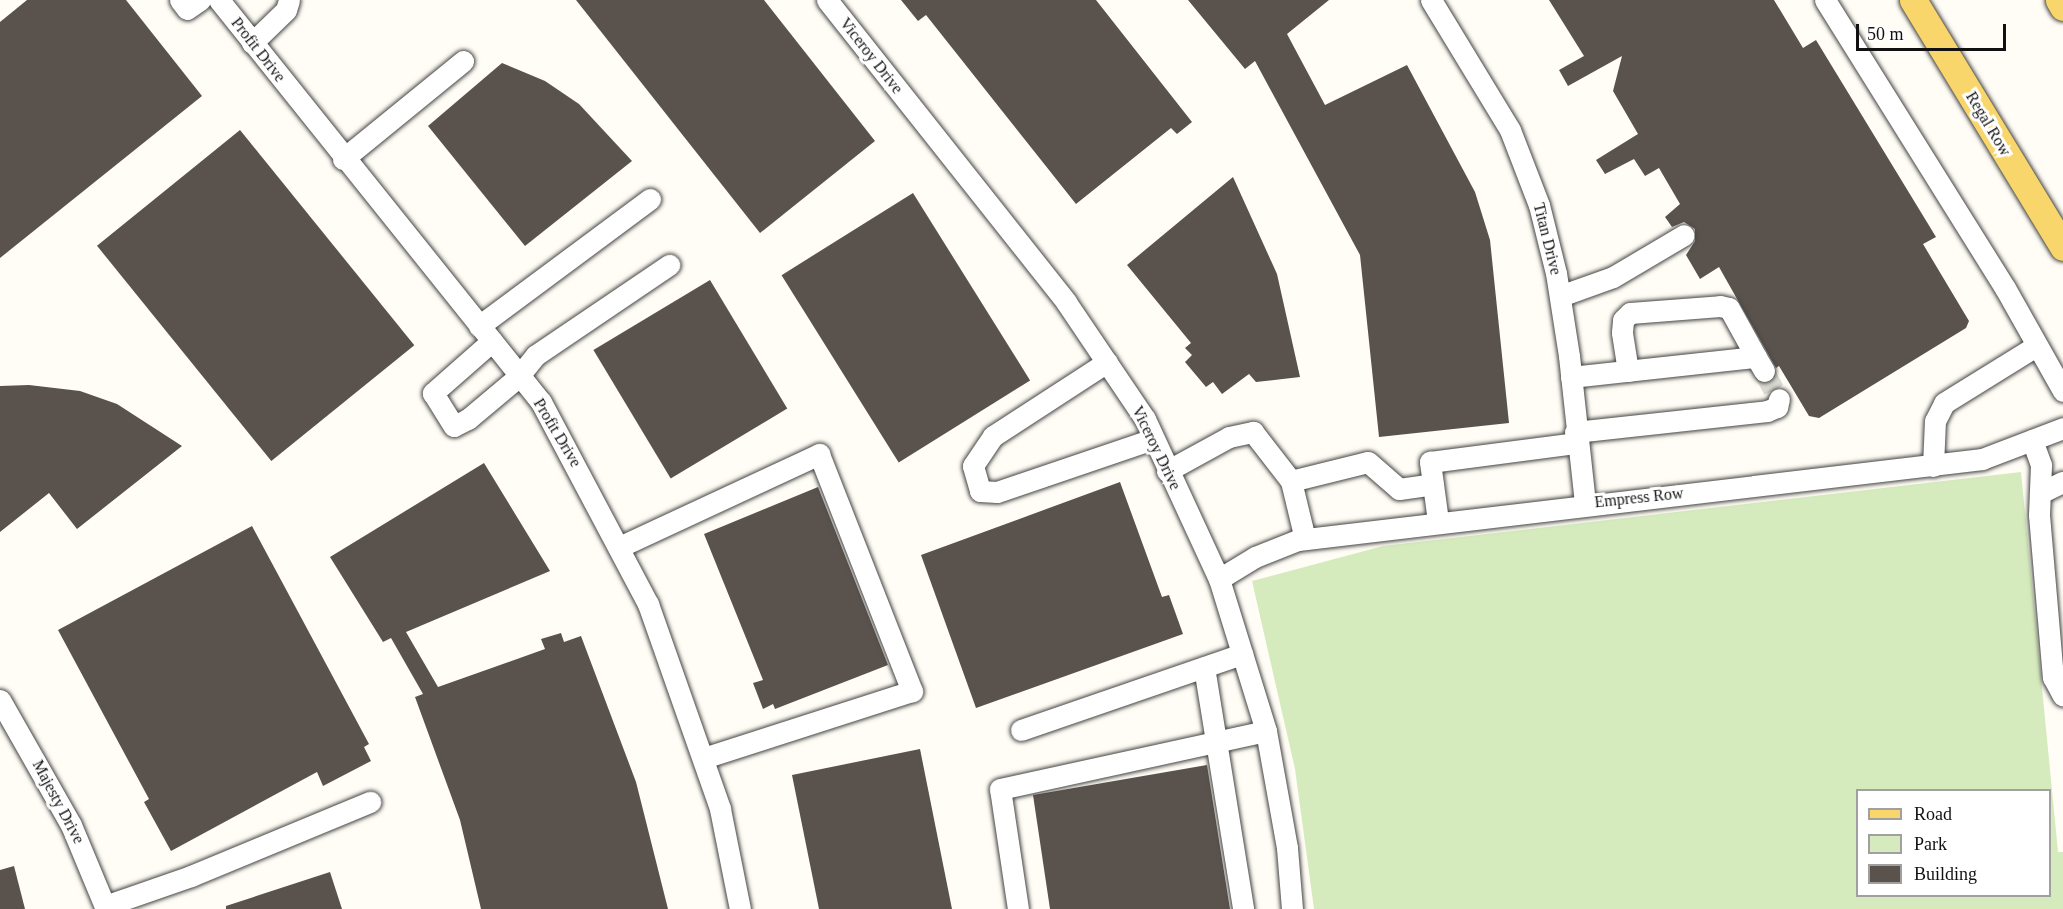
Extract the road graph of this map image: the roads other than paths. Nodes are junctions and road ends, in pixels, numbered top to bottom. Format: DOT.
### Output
graph roads {
  1 [pos="180,0"];
  2 [pos="200,0"];
  3 [pos="219,0"];
  4 [pos="289,0"];
  5 [pos="1431,0"];
  6 [pos="1825,0"];
  7 [pos="1913,0"];
  8 [pos="2059,0"];
  9 [pos="835,3"];
  10 [pos="2063,7"];
  11 [pos="252,44"];
  12 [pos="463,61"];
  13 [pos="343,159"];
  14 [pos="650,199"];
  15 [pos="1684,235"];
  16 [pos="2063,247"];
  17 [pos="669,266"];
  18 [pos="1560,296"];
  19 [pos="486,333"];
  20 [pos="2036,346"];
  21 [pos="1107,362"];
  22 [pos="1628,371"];
  23 [pos="518,377"];
  24 [pos="1571,377"];
  25 [pos="2063,391"];
  26 [pos="1779,399"];
  27 [pos="2063,428"];
  28 [pos="1576,437"];
  29 [pos="1153,439"];
  30 [pos="2032,440"];
  31 [pos="1934,466"];
  32 [pos="1167,471"];
  33 [pos="1291,482"];
  34 [pos="2063,482"];
  35 [pos="1434,484"];
  36 [pos="2040,493"];
  37 [pos="1585,504"];
  38 [pos="1438,520"];
  39 [pos="1305,538"];
  40 [pos="619,547"];
  41 [pos="1219,579"];
  42 [pos="1242,654"];
  43 [pos="1204,667"];
  44 [pos="2063,696"];
  45 [pos="0,700"];
  46 [pos="1021,730"];
  47 [pos="1266,731"];
  48 [pos="1218,741"];
  49 [pos="704,758"];
  50 [pos="370,802"];
  51 [pos="106,907"];
  52 [pos="740,909"];
  53 [pos="1018,909"];
  54 [pos="1242,909"];
  55 [pos="1292,909"];
  1 -- 2 [label="street"];
  3 -- 11 [label="street, Profit Drive"];
  4 -- 11 [label="street"];
  5 -- 18 [label="street, Titan Drive"];
  6 -- 20 [label="street"];
  7 -- 16 [label="main road, Regal Row"];
  8 -- 10 [label="main road"];
  9 -- 21 [label="street, Viceroy Drive"];
  11 -- 13 [label="street, Profit Drive"];
  12 -- 13 [label="street"];
  13 -- 19 [label="street, Profit Drive"];
  14 -- 19 [label="street"];
  15 -- 18 [label="street"];
  17 -- 23 [label="street"];
  18 -- 24 [label="street, Titan Drive"];
  19 -- 23 [label="street, Profit Drive"];
  19 -- 23 [label="street"];
  20 -- 25 [label="street"];
  20 -- 31 [label="street"];
  21 -- 29 [label="street, Viceroy Drive"];
  21 -- 29 [label="street"];
  22 -- 22 [label="street"];
  22 -- 24 [label="street"];
  23 -- 40 [label="street, Profit Drive"];
  24 -- 28 [label="street, Titan Drive"];
  26 -- 28 [label="street"];
  27 -- 30 [label="street, Empress Row"];
  28 -- 35 [label="street"];
  28 -- 37 [label="street, Titan Drive"];
  29 -- 32 [label="street, Viceroy Drive"];
  30 -- 31 [label="street, Empress Row"];
  30 -- 36 [label="street"];
  31 -- 37 [label="street, Empress Row"];
  32 -- 33 [label="street"];
  32 -- 41 [label="street, Viceroy Drive"];
  33 -- 35 [label="street"];
  33 -- 39 [label="street"];
  34 -- 36 [label="street"];
  35 -- 38 [label="street"];
  36 -- 44 [label="street"];
  37 -- 38 [label="street, Empress Row"];
  38 -- 39 [label="street, Empress Row"];
  39 -- 41 [label="street, Empress Row"];
  40 -- 49 [label="street, Profit Drive"];
  40 -- 49 [label="street"];
  41 -- 42 [label="street, Viceroy Drive"];
  42 -- 43 [label="street"];
  42 -- 47 [label="street, Viceroy Drive"];
  43 -- 46 [label="street"];
  43 -- 48 [label="street"];
  45 -- 51 [label="street, Majesty Drive"];
  47 -- 48 [label="street"];
  47 -- 55 [label="street, Viceroy Drive"];
  48 -- 53 [label="street"];
  48 -- 54 [label="street"];
  49 -- 52 [label="street, Profit Drive"];
  50 -- 51 [label="street"];
}
